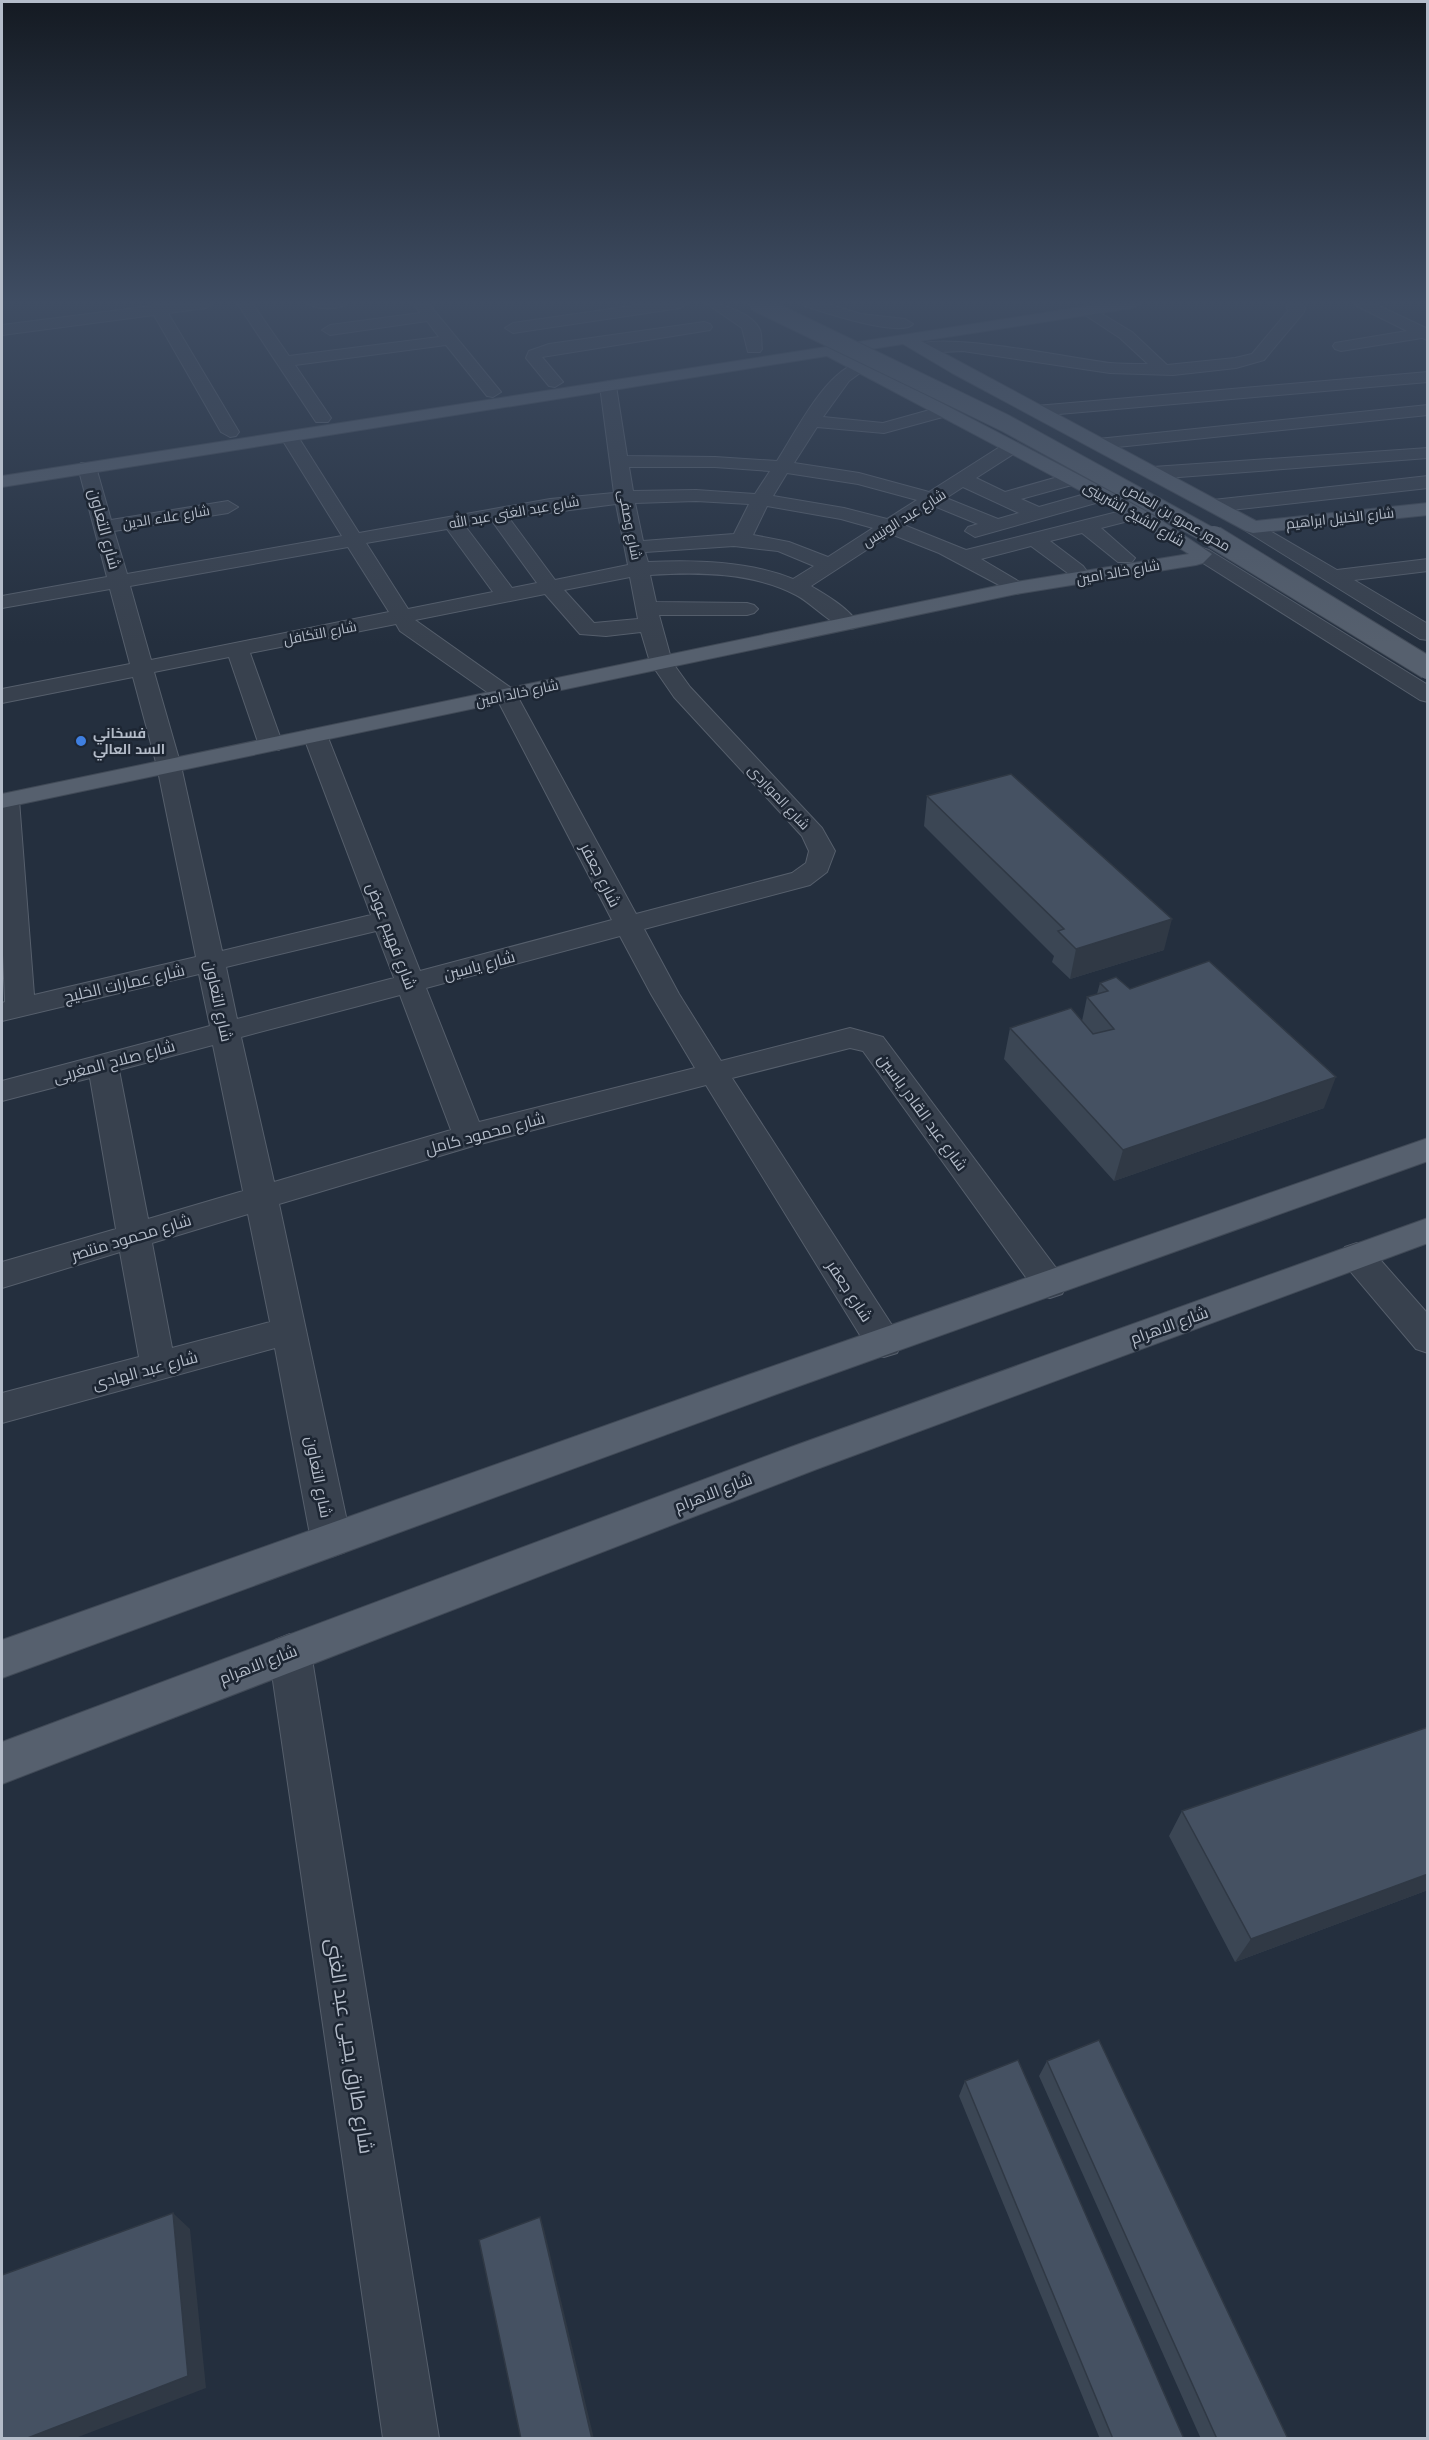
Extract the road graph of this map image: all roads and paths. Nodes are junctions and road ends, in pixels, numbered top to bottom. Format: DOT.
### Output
graph roads {
  1 [pos="220,417"];
  2 [pos="329,417"];
  3 [pos="398,417"];
  4 [pos="609,417"];
  5 [pos="815,417"];
  6 [pos="923,417"];
  7 [pos="955,417"];
  8 [pos="991,417"];
  9 [pos="1018,417"];
  10 [pos="1047,417"];
  11 [pos="1232,417"];
  12 [pos="1359,417"];
  13 [pos="322,418"];
  14 [pos="812,421"];
  15 [pos="1246,428"];
  16 [pos="230,432"];
  17 [pos="289,436"];
  18 [pos="1098,444"];
  19 [pos="1012,447"];
  20 [pos="1428,453"];
  21 [pos="617,457"];
  22 [pos="787,459"];
  23 [pos="850,459"];
  24 [pos="2,467"];
  25 [pos="87,467"];
  26 [pos="1153,473"];
  27 [pos="928,476"];
  28 [pos="1072,479"];
  29 [pos="2,481"];
  30 [pos="961,482"];
  31 [pos="1428,482"];
  32 [pos="1102,495"];
  33 [pos="624,497"];
  34 [pos="1004,498"];
  35 [pos="934,499"];
  36 [pos="760,501"];
  37 [pos="1214,506"];
  38 [pos="228,507"];
  39 [pos="1428,509"];
  40 [pos="1036,513"];
  41 [pos="1137,513"];
  42 [pos="497,515"];
  43 [pos="453,523"];
  44 [pos="996,525"];
  45 [pos="1086,526"];
  46 [pos="890,527"];
  47 [pos="105,528"];
  48 [pos="1254,528"];
  49 [pos="742,538"];
  50 [pos="1176,538"];
  51 [pos="1035,539"];
  52 [pos="354,540"];
  53 [pos="936,544"];
  54 [pos="634,548"];
  55 [pos="1202,554"];
  56 [pos="964,557"];
  57 [pos="1125,558"];
  58 [pos="829,565"];
  59 [pos="1428,565"];
  60 [pos="639,569"];
  61 [pos="1076,570"];
  62 [pos="1334,576"];
  63 [pos="772,580"];
  64 [pos="118,581"];
  65 [pos="1428,583"];
  66 [pos="549,586"];
  67 [pos="795,586"];
  68 [pos="1024,586"];
  69 [pos="1359,591"];
  70 [pos="506,595"];
  71 [pos="2,602"];
  72 [pos="747,609"];
  73 [pos="401,617"];
  74 [pos="649,617"];
  75 [pos="847,623"];
  76 [pos="1428,634"];
  77 [pos="762,641"];
  78 [pos="1428,645"];
  79 [pos="238,650"];
  80 [pos="662,662"];
  81 [pos="1428,668"];
  82 [pos="142,669"];
  83 [pos="506,695"];
  84 [pos="1428,695"];
  85 [pos="2,696"];
  86 [pos="315,735"];
  87 [pos="271,745"];
  88 [pos="169,766"];
  89 [pos="4,801"];
  90 [pos="386,920"];
  91 [pos="627,926"];
  92 [pos="211,962"];
  93 [pos="411,984"];
  94 [pos="11,1010"];
  95 [pos="226,1032"];
  96 [pos="103,1064"];
  97 [pos="712,1072"];
  98 [pos="2,1091"];
  99 [pos="469,1136"];
  100 [pos="1428,1149"];
  101 [pos="260,1198"];
  102 [pos="1428,1230"];
  103 [pos="134,1236"];
  104 [pos="1358,1256"];
  105 [pos="2,1275"];
  106 [pos="1050,1285"];
  107 [pos="289,1331"];
  108 [pos="1428,1339"];
  109 [pos="884,1343"];
  110 [pos="158,1366"];
  111 [pos="2,1408"];
  112 [pos="331,1540"];
  113 [pos="290,1653"];
  114 [pos="2,1659"];
  115 [pos="2,1763"];
  116 [pos="411,2439"];
  1 -- 16 [label="street"];
  2 -- 13 [label="main road"];
  3 -- 17 [label="main road"];
  4 -- 21 [label="street, شارع وصفى"];
  5 -- 14 [label="street"];
  6 -- 14 [label="street"];
  7 -- 19 [label="main road, شارع الشيخ الشربينى"];
  8 -- 81 [label="main road, محور عمرو بن العاص, bridge"];
  9 -- 78 [label="main road, محور عمرو بن العاص"];
  10 -- 18 [label="main road"];
  11 -- 15 [label="street"];
  12 -- 15 [label="street"];
  13 -- 16 [label="main road"];
  14 -- 22 [label="street"];
  15 -- 18 [label="street"];
  16 -- 24 [label="main road"];
  17 -- 25 [label="main road"];
  17 -- 52 [label="street, شارع جعفر"];
  18 -- 26 [label="main road"];
  19 -- 28 [label="main road, شارع الشيخ الشربينى"];
  19 -- 30 [label="street, شارع عبد الونيس"];
  20 -- 26 [label="street"];
  21 -- 22 [label="street"];
  21 -- 33 [label="street, شارع وصفى"];
  22 -- 23 [label="street"];
  22 -- 35 [label="street"];
  22 -- 36 [label="street"];
  25 -- 29 [label="main road"];
  25 -- 47 [label="street, شارع التعاون"];
  26 -- 37 [label="main road"];
  27 -- 30 [label="street"];
  28 -- 32 [label="main road, شارع الشيخ الشربينى"];
  28 -- 34 [label="street"];
  30 -- 34 [label="street"];
  30 -- 35 [label="street, شارع عبد الونيس"];
  31 -- 37 [label="street"];
  32 -- 40 [label="street"];
  32 -- 41 [label="main road, شارع الشيخ الشربينى"];
  33 -- 36 [label="street, شارع عبد الغنى عبد الله"];
  33 -- 42 [label="street, شارع عبد الغنى عبد الله"];
  33 -- 54 [label="street, شارع وصفى"];
  34 -- 40 [label="street"];
  35 -- 44 [label="street"];
  35 -- 46 [label="street, شارع عبد الونيس"];
  36 -- 46 [label="street, شارع عبد الغنى عبد الله"];
  36 -- 49 [label="street"];
  37 -- 48 [label="main road"];
  38 -- 47 [label="street, شارع علاء الدين"];
  39 -- 48 [label="main road, شارع الخليل ابراهيم"];
  40 -- 44 [label="street"];
  41 -- 45 [label="street"];
  41 -- 50 [label="main road, شارع الشيخ الشربينى"];
  42 -- 43 [label="street, شارع عبد الغنى عبد الله"];
  42 -- 66 [label="street"];
  43 -- 52 [label="street, شارع عبد الغنى عبد الله"];
  43 -- 70 [label="street"];
  44 -- 53 [label="street"];
  45 -- 51 [label="street"];
  45 -- 57 [label="street"];
  46 -- 53 [label="street, شارع عبد الغنى عبد الله"];
  46 -- 58 [label="street, شارع عبد الونيس"];
  47 -- 64 [label="street, شارع التعاون"];
  48 -- 62 [label="street"];
  49 -- 54 [label="street"];
  49 -- 58 [label="street"];
  50 -- 55 [label="main road, شارع الشيخ الشربينى"];
  50 -- 57 [label="main road, شارع خالد امين"];
  51 -- 56 [label="street"];
  51 -- 61 [label="street"];
  52 -- 64 [label="street, شارع عبد الغنى عبد الله"];
  52 -- 73 [label="street, شارع جعفر"];
  53 -- 56 [label="street, شارع عبد الغنى عبد الله"];
  54 -- 60 [label="street, شارع وصفى"];
  55 -- 68 [label="main road, شارع خالد امين"];
  55 -- 84 [label="street, شارع الشيخ الشربينى"];
  56 -- 68 [label="street, شارع عبد الغنى عبد الله"];
  57 -- 61 [label="main road, شارع خالد امين"];
  58 -- 67 [label="street, شارع عبد الونيس"];
  59 -- 62 [label="street"];
  60 -- 63 [label="street, شارع التكافل"];
  60 -- 66 [label="street, شارع التكافل"];
  60 -- 74 [label="street, شارع وصفى"];
  61 -- 68 [label="main road, شارع خالد امين"];
  62 -- 69 [label="street"];
  63 -- 67 [label="street, شارع التكافل"];
  63 -- 72 [label="street"];
  64 -- 71 [label="street, شارع عبد الغنى عبد الله"];
  64 -- 82 [label="street, شارع التعاون"];
  65 -- 69 [label="street"];
  66 -- 70 [label="street, شارع التكافل"];
  66 -- 74 [label="street"];
  67 -- 75 [label="street, شارع التكافل"];
  68 -- 75 [label="main road, شارع خالد امين"];
  69 -- 76 [label="street"];
  70 -- 73 [label="street, شارع التكافل"];
  72 -- 74 [label="street"];
  72 -- 77 [label="street"];
  73 -- 79 [label="street, شارع التكافل"];
  73 -- 83 [label="street, شارع جعفر"];
  74 -- 80 [label="street, شارع وصفى"];
  75 -- 77 [label="main road, شارع خالد امين"];
  77 -- 80 [label="main road, شارع خالد امين"];
  79 -- 82 [label="street, شارع التكافل"];
  79 -- 87 [label="street"];
  80 -- 83 [label="main road, شارع خالد امين"];
  80 -- 91 [label="street, شارع المواردى"];
  82 -- 85 [label="street, شارع التكافل"];
  82 -- 88 [label="street, شارع التعاون"];
  83 -- 86 [label="main road, شارع خالد امين"];
  83 -- 91 [label="street, شارع جعفر"];
  86 -- 87 [label="main road, شارع خالد امين"];
  86 -- 90 [label="street, شارع فهيم عوض"];
  87 -- 88 [label="main road, شارع خالد امين"];
  88 -- 89 [label="main road, شارع خالد امين"];
  88 -- 92 [label="street, شارع التعاون"];
  89 -- 94 [label="street"];
  90 -- 92 [label="street, شارع عمارات الخليج"];
  90 -- 93 [label="street, شارع فهيم عوض"];
  91 -- 93 [label="street, شارع ياسين"];
  91 -- 97 [label="street, شارع جعفر"];
  92 -- 94 [label="street, شارع عمارات الخليج"];
  92 -- 95 [label="street, شارع التعاون"];
  93 -- 95 [label="street, شارع ياسين"];
  93 -- 99 [label="street, شارع فهيم عوض"];
  95 -- 96 [label="street, شارع صلاح المغربى"];
  95 -- 101 [label="street, شارع التعاون"];
  96 -- 98 [label="street, شارع صلاح المغربى"];
  96 -- 103 [label="street"];
  97 -- 99 [label="street, شارع محمود كامل"];
  97 -- 106 [label="street, شارع عبد القادر ياسين"];
  97 -- 109 [label="street, شارع جعفر"];
  99 -- 101 [label="street, شارع محمود كامل"];
  100 -- 106 [label="main road"];
  101 -- 103 [label="street, شارع محمود منتصر"];
  101 -- 107 [label="street, شارع التعاون"];
  102 -- 104 [label="main road, شارع الاهرام"];
  103 -- 105 [label="street, شارع محمود منتصر"];
  103 -- 110 [label="street"];
  104 -- 108 [label="street"];
  104 -- 113 [label="main road, شارع الاهرام"];
  106 -- 109 [label="main road"];
  107 -- 110 [label="street, شارع عبد الهادى"];
  107 -- 112 [label="street, شارع التعاون"];
  109 -- 112 [label="main road"];
  110 -- 111 [label="street, شارع عبد الهادى"];
  112 -- 114 [label="main road"];
  113 -- 115 [label="main road, شارع الاهرام"];
  113 -- 116 [label="street, شارع طارق يحيى عبد الغنى"];
}
